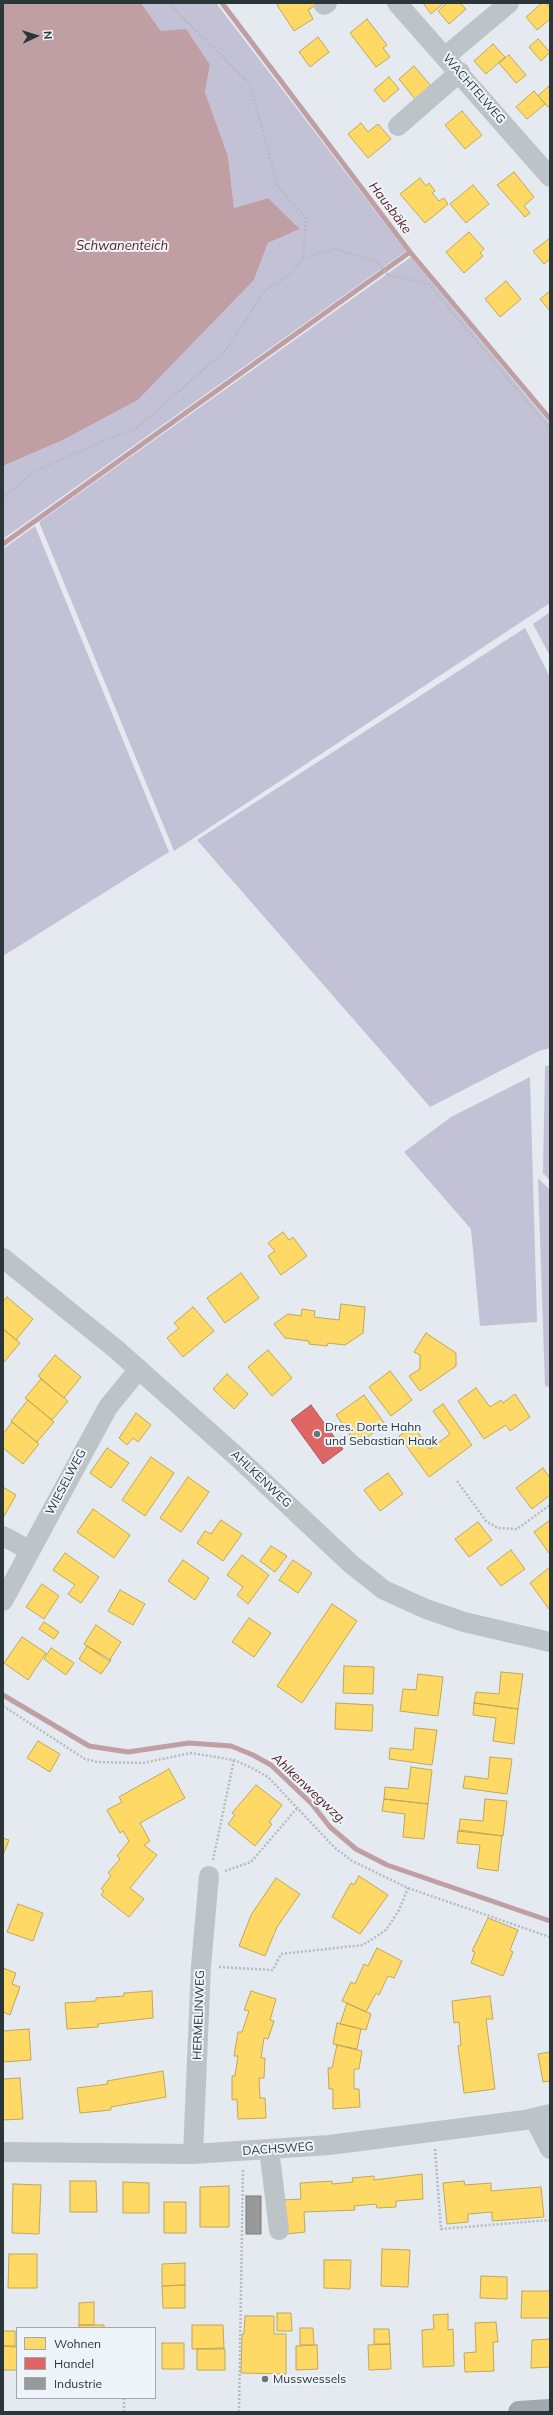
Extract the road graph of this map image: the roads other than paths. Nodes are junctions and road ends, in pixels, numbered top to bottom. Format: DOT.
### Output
graph roads {
  1 [pos="397,3"];
  2 [pos="509,3"];
  3 [pos="446,56"];
  4 [pos="460,72"];
  5 [pos="398,126"];
  6 [pos="550,177"];
  7 [pos="3,1258"];
  8 [pos="139,1370"];
  9 [pos="3,1536"];
  10 [pos="29,1550"];
  11 [pos="3,1601"];
  12 [pos="550,1642"];
  13 [pos="209,1876"];
  14 [pos="542,2116"];
  15 [pos="269,2149"];
  16 [pos="550,2149"];
  17 [pos="3,2152"];
  18 [pos="193,2154"];
  19 [pos="279,2230"];
  20 [pos="550,2410"];
  21 [pos="519,2412"];
  1 -- 3 [label="street, WACHTELWEG"];
  2 -- 3 [label="street"];
  3 -- 4 [label="street, WACHTELWEG"];
  4 -- 5 [label="street"];
  4 -- 6 [label="street, WACHTELWEG"];
  7 -- 8 [label="street, AHLKENWEG"];
  8 -- 10 [label="street, WIESELWEG"];
  8 -- 12 [label="street, AHLKENWEG"];
  9 -- 10 [label="street"];
  10 -- 11 [label="street, WIESELWEG"];
  13 -- 18 [label="street, HERMELINWEG"];
  14 -- 15 [label="street, DACHSWEG"];
  14 -- 16 [label="street"];
  15 -- 18 [label="street, DACHSWEG"];
  15 -- 19 [label="street"];
  17 -- 18 [label="street, DACHSWEG"];
  20 -- 21 [label="main road"];
}
